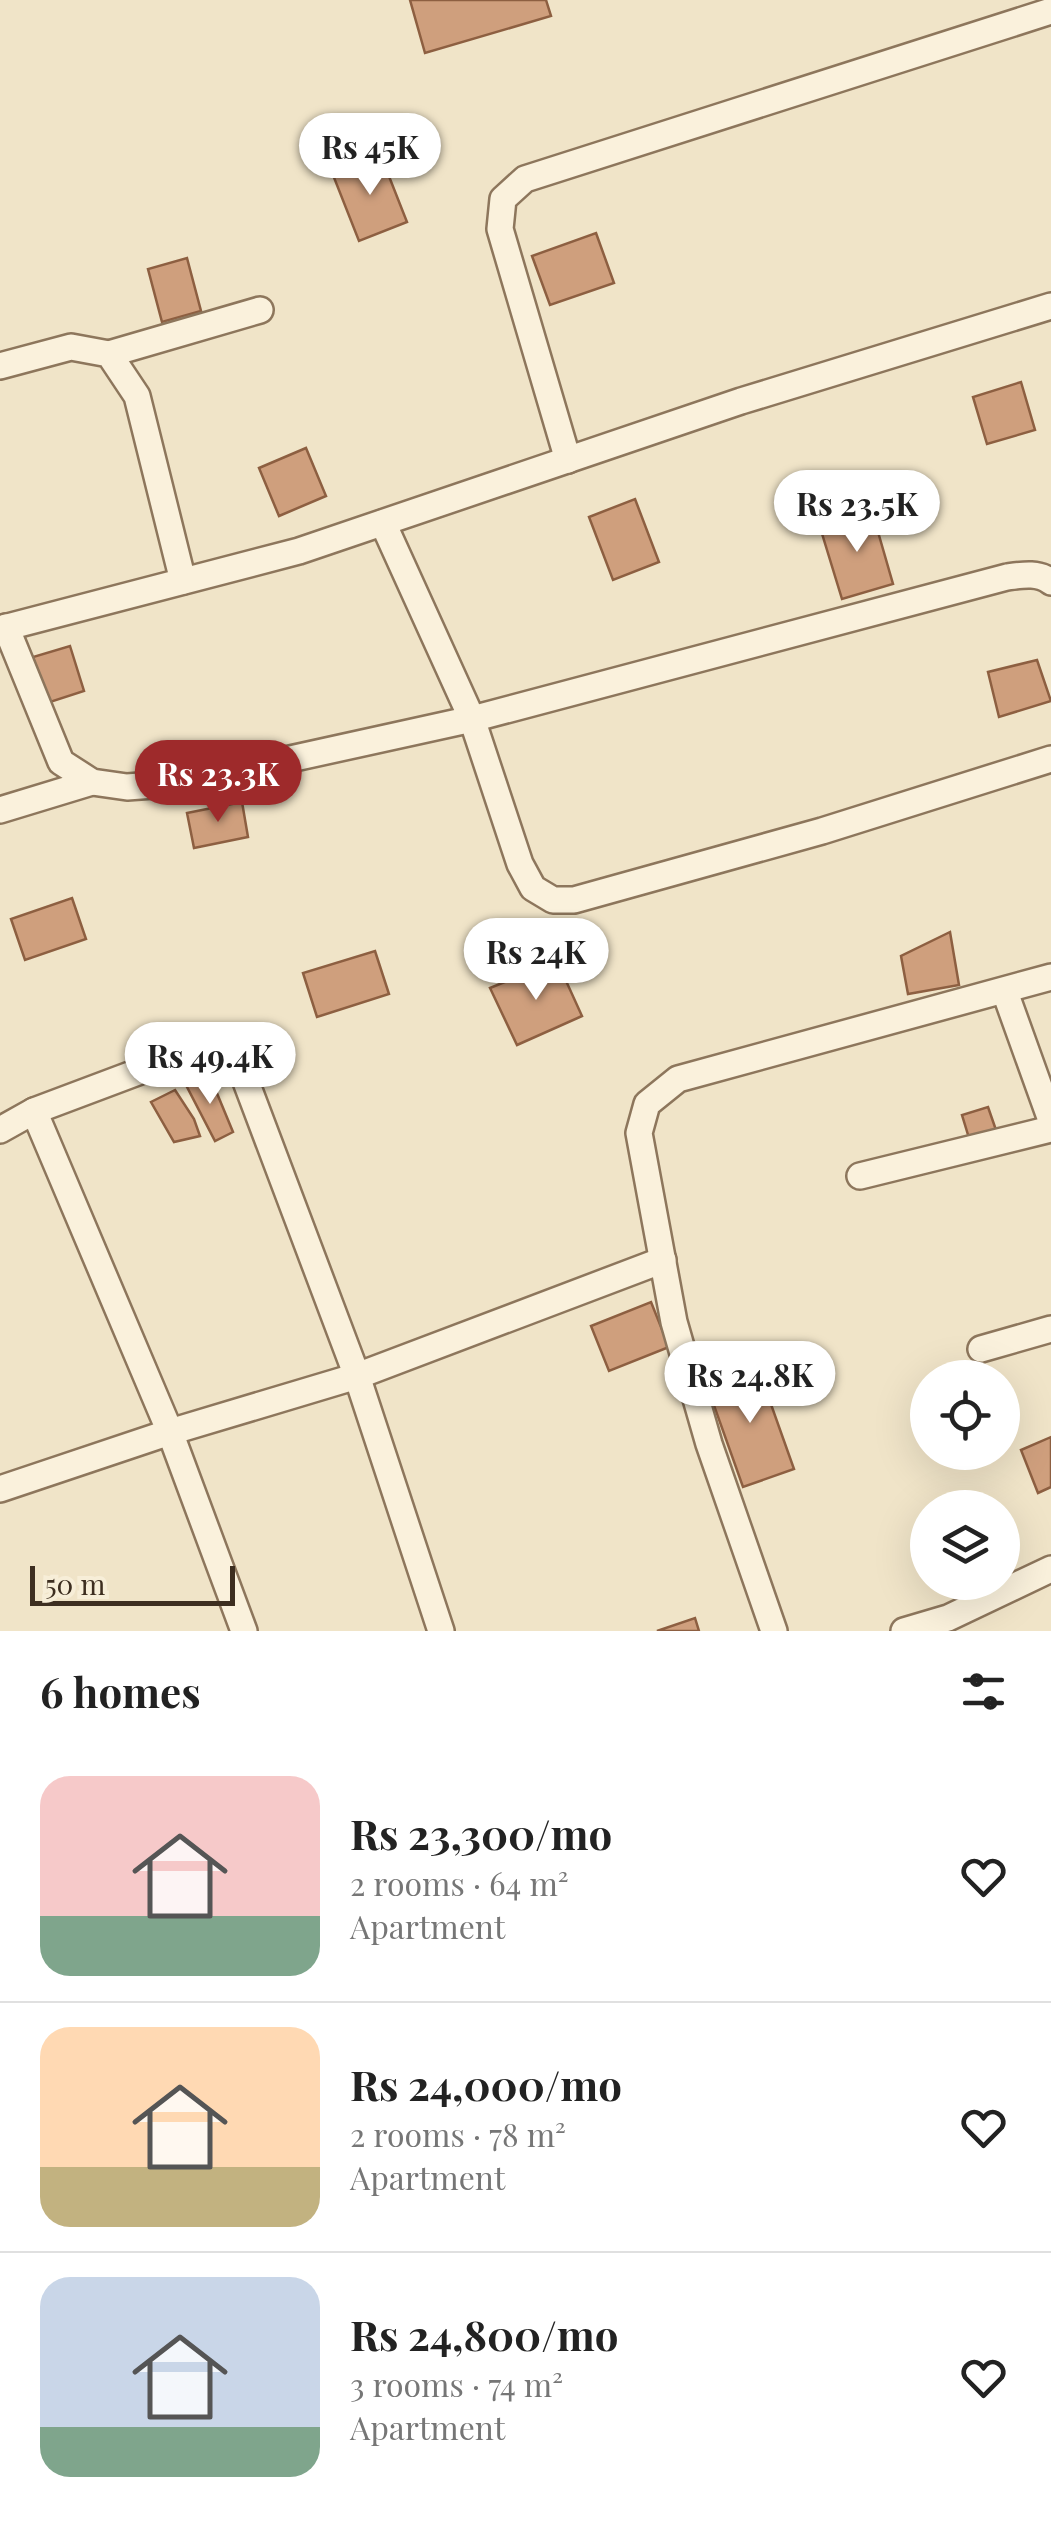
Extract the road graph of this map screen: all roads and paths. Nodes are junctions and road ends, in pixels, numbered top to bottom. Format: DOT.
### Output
graph roads {
  1 [pos="1051,11"];
  2 [pos="1051,306"];
  3 [pos="260,310"];
  4 [pos="109,354"];
  5 [pos="0,366"];
  6 [pos="568,460"];
  7 [pos="383,523"];
  8 [pos="184,582"];
  9 [pos="1051,582"];
  10 [pos="3,628"];
  11 [pos="472,719"];
  12 [pos="1051,759"];
  13 [pos="92,782"];
  14 [pos="0,810"];
  15 [pos="1051,976"];
  16 [pos="1005,992"];
  17 [pos="34,1112"];
  18 [pos="1051,1120"];
  19 [pos="1051,1129"];
  20 [pos="0,1130"];
  21 [pos="860,1176"];
  22 [pos="664,1260"];
  23 [pos="1051,1330"];
  24 [pos="980,1349"];
  25 [pos="357,1376"];
  26 [pos="170,1432"];
  27 [pos="0,1489"];
  28 [pos="1051,1570"];
  29 [pos="244,1631"];
  30 [pos="441,1631"];
  31 [pos="774,1631"];
  32 [pos="904,1631"];
  1 -- 6 [label="street"];
  2 -- 6 [label="street"];
  3 -- 4 [label="street"];
  4 -- 5 [label="street"];
  4 -- 8 [label="street"];
  6 -- 7 [label="street"];
  7 -- 8 [label="street"];
  7 -- 11 [label="street"];
  8 -- 10 [label="street"];
  9 -- 11 [label="street"];
  10 -- 13 [label="street"];
  11 -- 12 [label="street"];
  11 -- 13 [label="street"];
  13 -- 14 [label="street"];
  15 -- 16 [label="street"];
  16 -- 18 [label="street"];
  16 -- 22 [label="street"];
  17 -- 20 [label="street"];
  17 -- 25 [label="street"];
  17 -- 26 [label="street"];
  19 -- 21 [label="street"];
  22 -- 25 [label="street"];
  22 -- 31 [label="street"];
  23 -- 24 [label="street"];
  25 -- 26 [label="street"];
  25 -- 30 [label="street"];
  26 -- 27 [label="street"];
  26 -- 29 [label="street"];
  28 -- 32 [label="street"];
}
